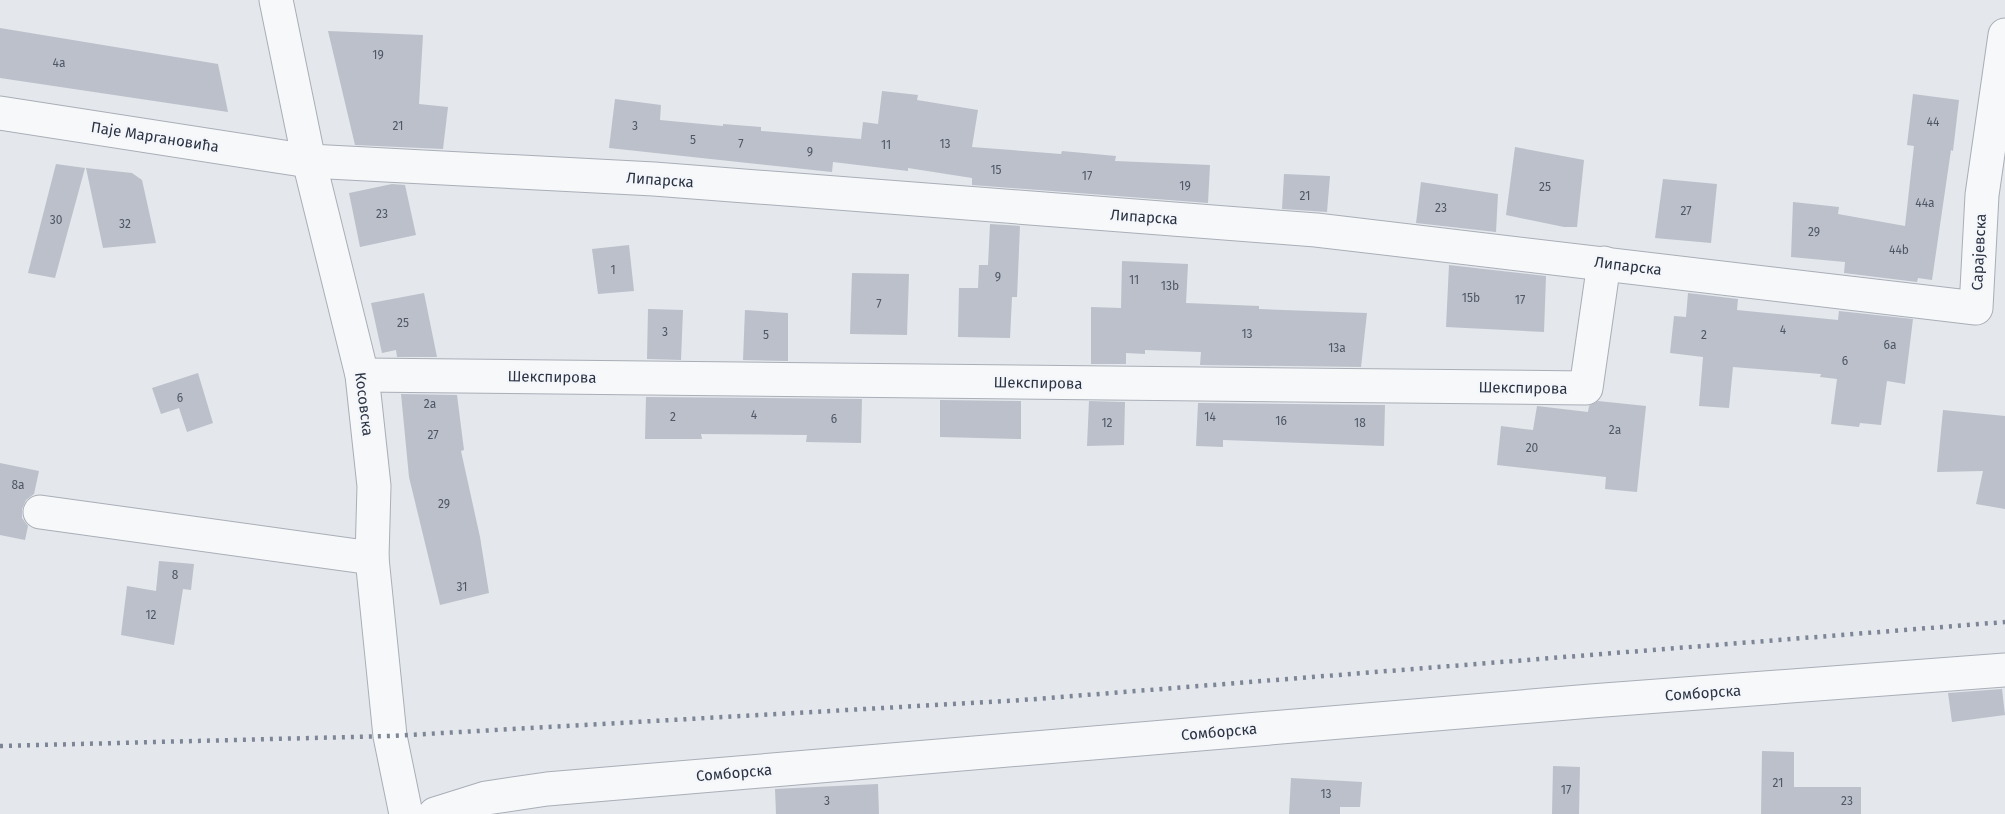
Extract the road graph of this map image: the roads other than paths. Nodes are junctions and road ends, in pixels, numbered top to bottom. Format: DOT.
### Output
graph roads {
  1 [pos="276,0"];
  2 [pos="2005,35"];
  3 [pos="0,113"];
  4 [pos="309,161"];
  5 [pos="1994,197"];
  6 [pos="1604,263"];
  7 [pos="1976,308"];
  8 [pos="362,375"];
  9 [pos="40,512"];
  10 [pos="372,558"];
  11 [pos="2005,670"];
  12 [pos="406,814"];
  13 [pos="435,814"];
  1 -- 4 [label="street, Косовска"];
  2 -- 5 [label="street, Сарајевска"];
  3 -- 4 [label="street, Паје Маргановића"];
  4 -- 6 [label="street, Липарска"];
  4 -- 8 [label="street, Косовска"];
  5 -- 7 [label="street, Сарајевска"];
  6 -- 7 [label="street, Липарска"];
  6 -- 8 [label="street, Шекспирова"];
  8 -- 10 [label="street, Косовска"];
  9 -- 10 [label="street"];
  10 -- 12 [label="street, Косовска"];
  11 -- 13 [label="street, Сомборска"];
}
